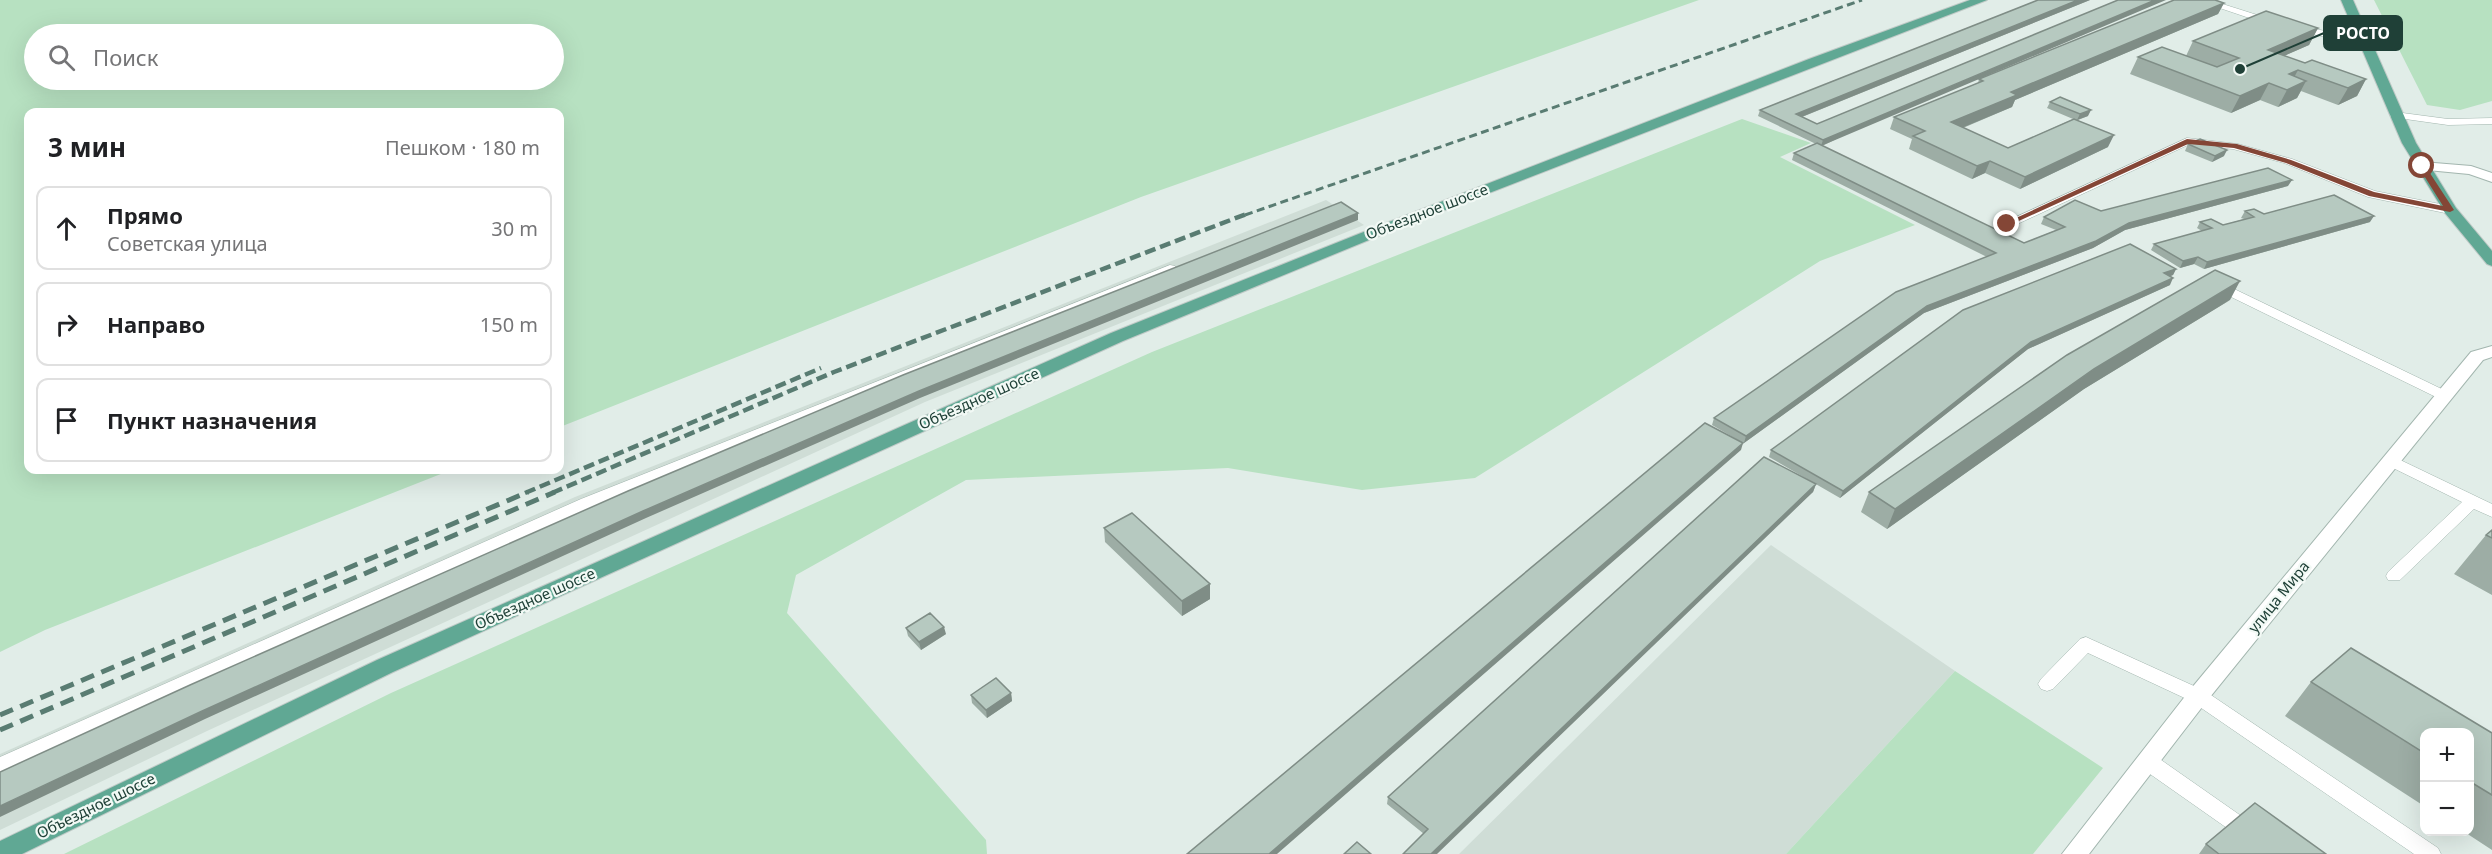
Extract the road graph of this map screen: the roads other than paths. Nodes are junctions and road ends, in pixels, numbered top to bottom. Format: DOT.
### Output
graph roads {
  1 [pos="1981,0"];
  2 [pos="2347,0"];
  3 [pos="2202,1"];
  4 [pos="2364,42"];
  5 [pos="2395,115"];
  6 [pos="2492,121"];
  7 [pos="2422,166"];
  8 [pos="2471,170"];
  9 [pos="2492,178"];
  10 [pos="2492,187"];
  11 [pos="2450,210"];
  12 [pos="2007,224"];
  13 [pos="2492,261"];
  14 [pos="1188,262"];
  15 [pos="2228,290"];
  16 [pos="2492,351"];
  17 [pos="2445,396"];
  18 [pos="2392,461"];
  19 [pos="2473,501"];
  20 [pos="2492,510"];
  21 [pos="2394,576"];
  22 [pos="2047,684"];
  23 [pos="2198,696"];
  24 [pos="2147,761"];
  25 [pos="0,766"];
  26 [pos="0,853"];
  27 [pos="2074,854"];
  28 [pos="2280,854"];
  29 [pos="2431,854"];
  1 -- 26 [label="main road, Объездное шоссе"];
  2 -- 4 [label="main road"];
  3 -- 4 [label="lane"];
  4 -- 5 [label="main road"];
  5 -- 6 [label="lane"];
  5 -- 7 [label="main road"];
  7 -- 8 [label="street"];
  7 -- 11 [label="main road"];
  8 -- 9 [label="street"];
  8 -- 10 [label="street"];
  11 -- 12 [label="lane"];
  11 -- 13 [label="main road"];
  14 -- 25 [label="lane"];
  15 -- 17 [label="lane"];
  16 -- 17 [label="street, улица Мира"];
  17 -- 18 [label="street, улица Мира"];
  18 -- 19 [label="lane"];
  18 -- 23 [label="street, улица Мира"];
  19 -- 20 [label="lane"];
  19 -- 21 [label="lane"];
  22 -- 23 [label="lane"];
  23 -- 24 [label="street, улица Мира"];
  23 -- 29 [label="lane"];
  24 -- 27 [label="street, улица Мира"];
  24 -- 28 [label="lane"];
}
